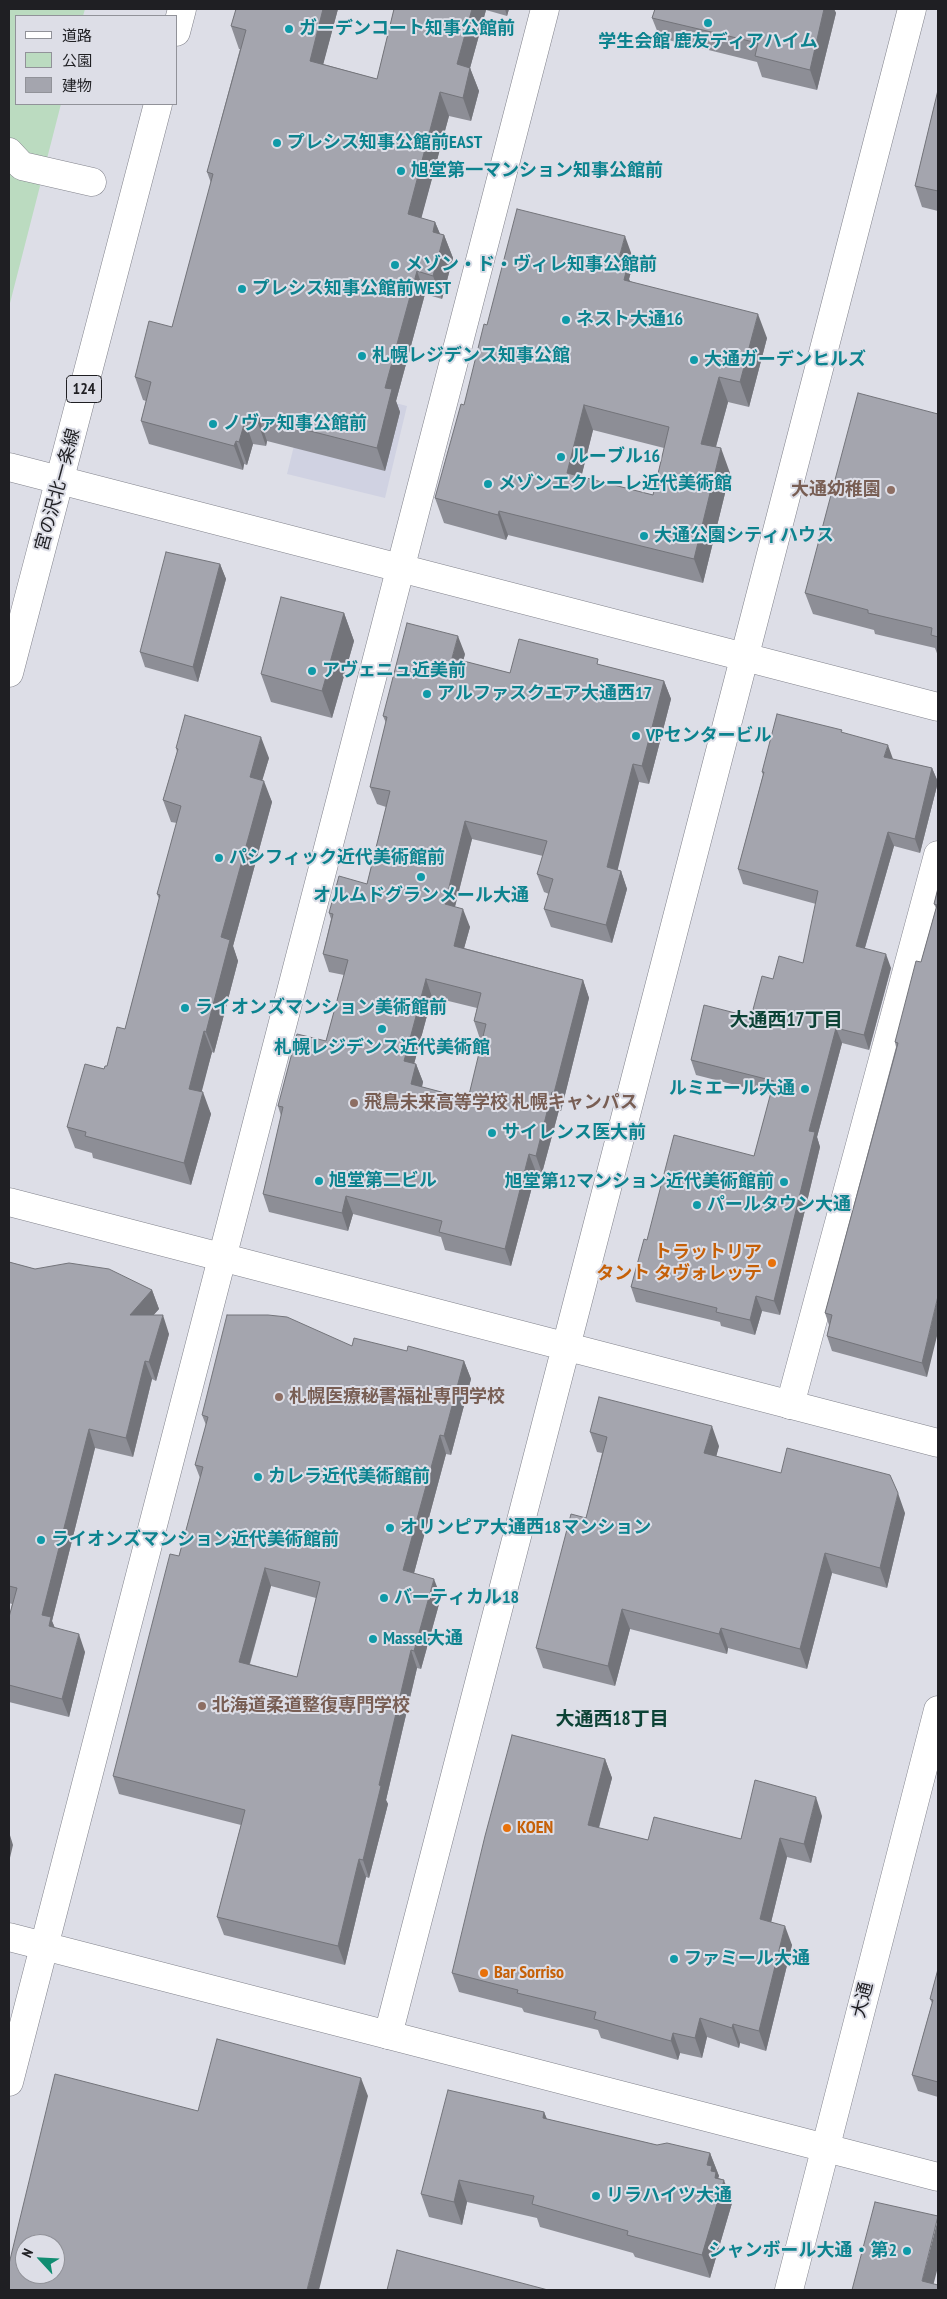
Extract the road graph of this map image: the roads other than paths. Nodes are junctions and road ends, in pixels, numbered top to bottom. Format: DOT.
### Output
graph roads {
  1 [pos="182,9"];
  2 [pos="544,9"];
  3 [pos="912,9"];
  4 [pos="178,24"];
  5 [pos="158,105"];
  6 [pos="9,152"];
  7 [pos="92,182"];
  8 [pos="9,467"];
  9 [pos="60,481"];
  10 [pos="400,569"];
  11 [pos="744,658"];
  12 [pos="9,673"];
  13 [pos="938,707"];
  14 [pos="938,855"];
  15 [pos="9,1202"];
  16 [pos="221,1257"];
  17 [pos="565,1346"];
  18 [pos="790,1405"];
  19 [pos="938,1443"];
  20 [pos="938,1710"];
  21 [pos="9,1937"];
  22 [pos="44,1946"];
  23 [pos="388,2035"];
  24 [pos="9,2082"];
  25 [pos="825,2148"];
  26 [pos="938,2177"];
  27 [pos="788,2290"];
  1 -- 4 [label="street"];
  2 -- 10 [label="street"];
  3 -- 11 [label="street"];
  5 -- 9 [label="street, 宮の沢北一条線 / 124"];
  6 -- 7 [label="street"];
  8 -- 9 [label="street"];
  9 -- 10 [label="street"];
  9 -- 12 [label="street, 宮の沢北一条線 / 124"];
  10 -- 11 [label="street"];
  10 -- 16 [label="street"];
  11 -- 13 [label="street"];
  11 -- 17 [label="street"];
  14 -- 18 [label="street"];
  15 -- 16 [label="street"];
  16 -- 17 [label="street"];
  16 -- 22 [label="street"];
  17 -- 18 [label="street"];
  17 -- 23 [label="street"];
  18 -- 19 [label="street"];
  20 -- 25 [label="street, 大通"];
  21 -- 22 [label="street"];
  22 -- 23 [label="street"];
  22 -- 24 [label="street"];
  23 -- 25 [label="street"];
  25 -- 26 [label="street"];
  25 -- 27 [label="street, 大通"];
}
